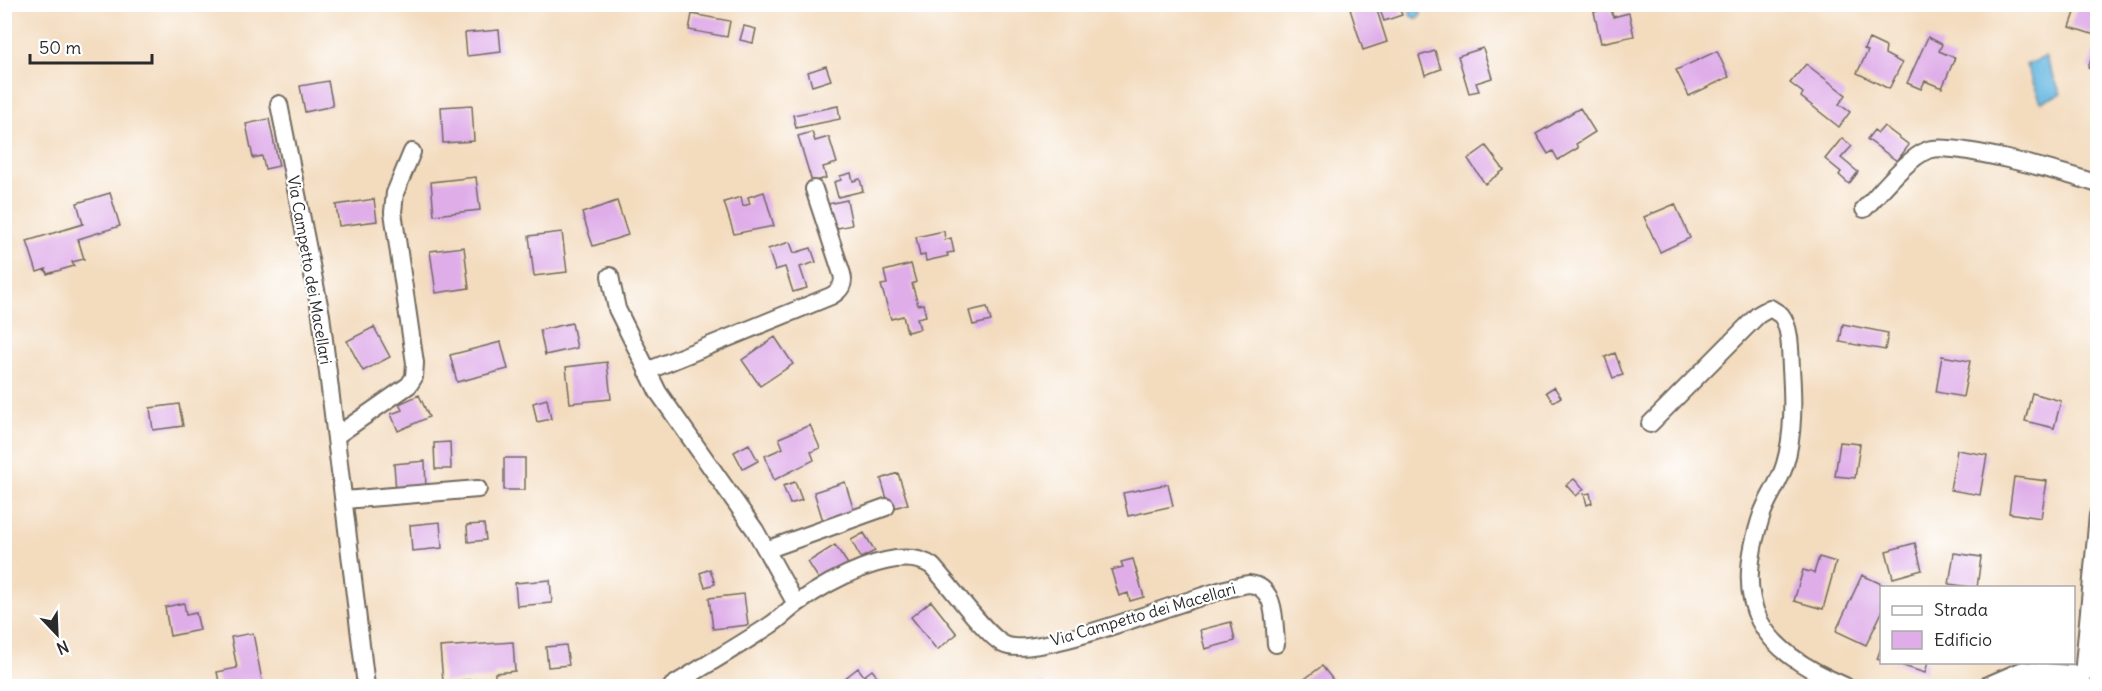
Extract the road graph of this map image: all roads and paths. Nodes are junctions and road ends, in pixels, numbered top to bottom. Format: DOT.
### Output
graph roads {
  1 [pos="279,104"];
  2 [pos="412,152"];
  3 [pos="2097,184"];
  4 [pos="814,189"];
  5 [pos="1864,209"];
  6 [pos="610,276"];
  7 [pos="647,371"];
  8 [pos="1650,424"];
  9 [pos="336,436"];
  10 [pos="478,489"];
  11 [pos="344,500"];
  12 [pos="886,507"];
  13 [pos="2097,515"];
  14 [pos="766,550"];
  15 [pos="796,604"];
  16 [pos="1276,644"];
  17 [pos="2082,681"];
  18 [pos="366,687"];
  19 [pos="672,687"];
  20 [pos="1845,687"];
  21 [pos="1986,687"];
  1 -- 9 [label="street, Via Campetto dei Macellari"];
  2 -- 9 [label="street"];
  3 -- 5 [label="street"];
  4 -- 7 [label="street"];
  6 -- 7 [label="street"];
  7 -- 14 [label="street"];
  8 -- 20 [label="street"];
  9 -- 11 [label="street, Via Campetto dei Macellari"];
  10 -- 11 [label="street"];
  11 -- 18 [label="street, Via Campetto dei Macellari"];
  12 -- 14 [label="street"];
  13 -- 17 [label="street"];
  14 -- 15 [label="street"];
  15 -- 16 [label="street, Via Campetto dei Macellari"];
  15 -- 19 [label="street, Via Campetto dei Macellari"];
  17 -- 21 [label="street"];
}
